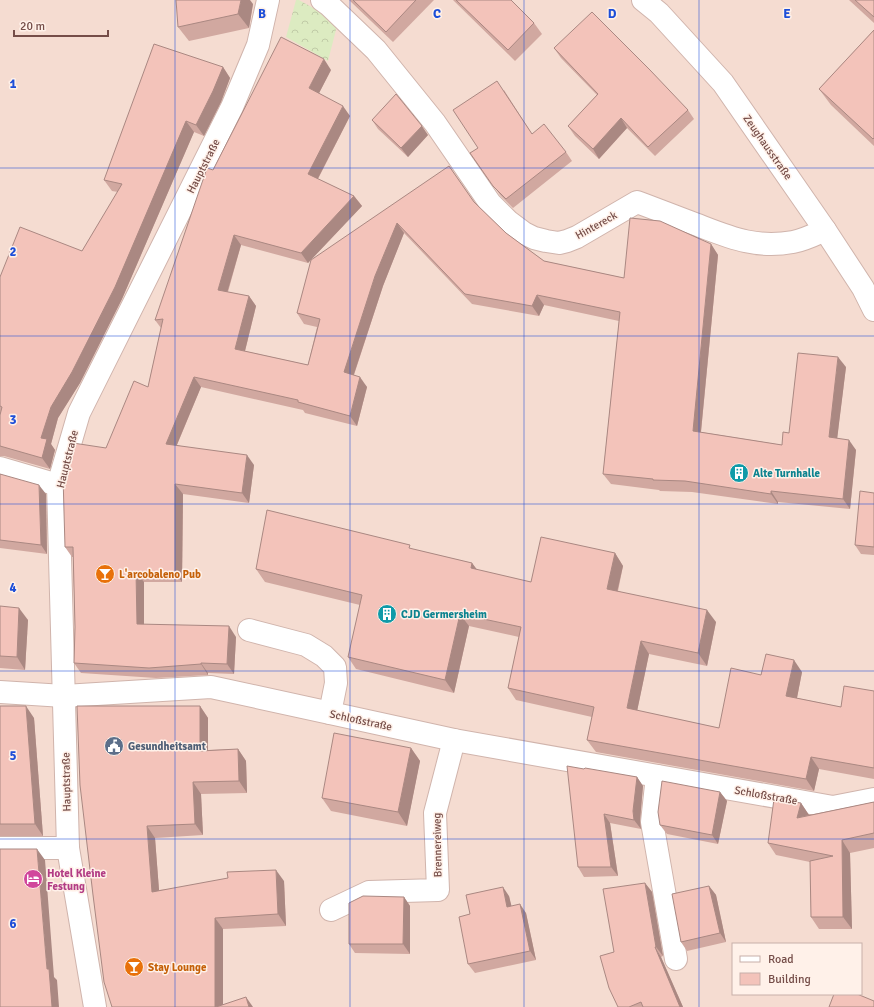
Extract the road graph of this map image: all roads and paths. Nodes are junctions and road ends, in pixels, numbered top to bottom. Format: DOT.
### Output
graph roads {
  1 [pos="268,0"];
  2 [pos="322,0"];
  3 [pos="642,0"];
  4 [pos="825,230"];
  5 [pos="874,310"];
  6 [pos="0,468"];
  7 [pos="58,485"];
  8 [pos="249,630"];
  9 [pos="0,692"];
  10 [pos="64,696"];
  11 [pos="330,713"];
  12 [pos="454,740"];
  13 [pos="657,776"];
  14 [pos="874,799"];
  15 [pos="0,848"];
  16 [pos="68,848"];
  17 [pos="331,910"];
  18 [pos="676,959"];
  19 [pos="95,1007"];
  1 -- 7 [label="street, Hauptstraße"];
  2 -- 4 [label="street, Hintereck"];
  3 -- 4 [label="street, Zeughausstraße"];
  4 -- 5 [label="street, Zeughausstraße"];
  6 -- 7 [label="street"];
  7 -- 10 [label="street, Hauptstraße"];
  8 -- 11 [label="street"];
  9 -- 10 [label="street, Schloßstraße"];
  10 -- 11 [label="street, Schloßstraße"];
  10 -- 16 [label="street, Hauptstraße"];
  11 -- 12 [label="street, Schloßstraße"];
  12 -- 13 [label="street, Schloßstraße"];
  12 -- 17 [label="street, Brennereiweg"];
  13 -- 14 [label="street, Schloßstraße"];
  13 -- 18 [label="street"];
  15 -- 16 [label="street"];
  16 -- 19 [label="street, Hauptstraße"];
}
